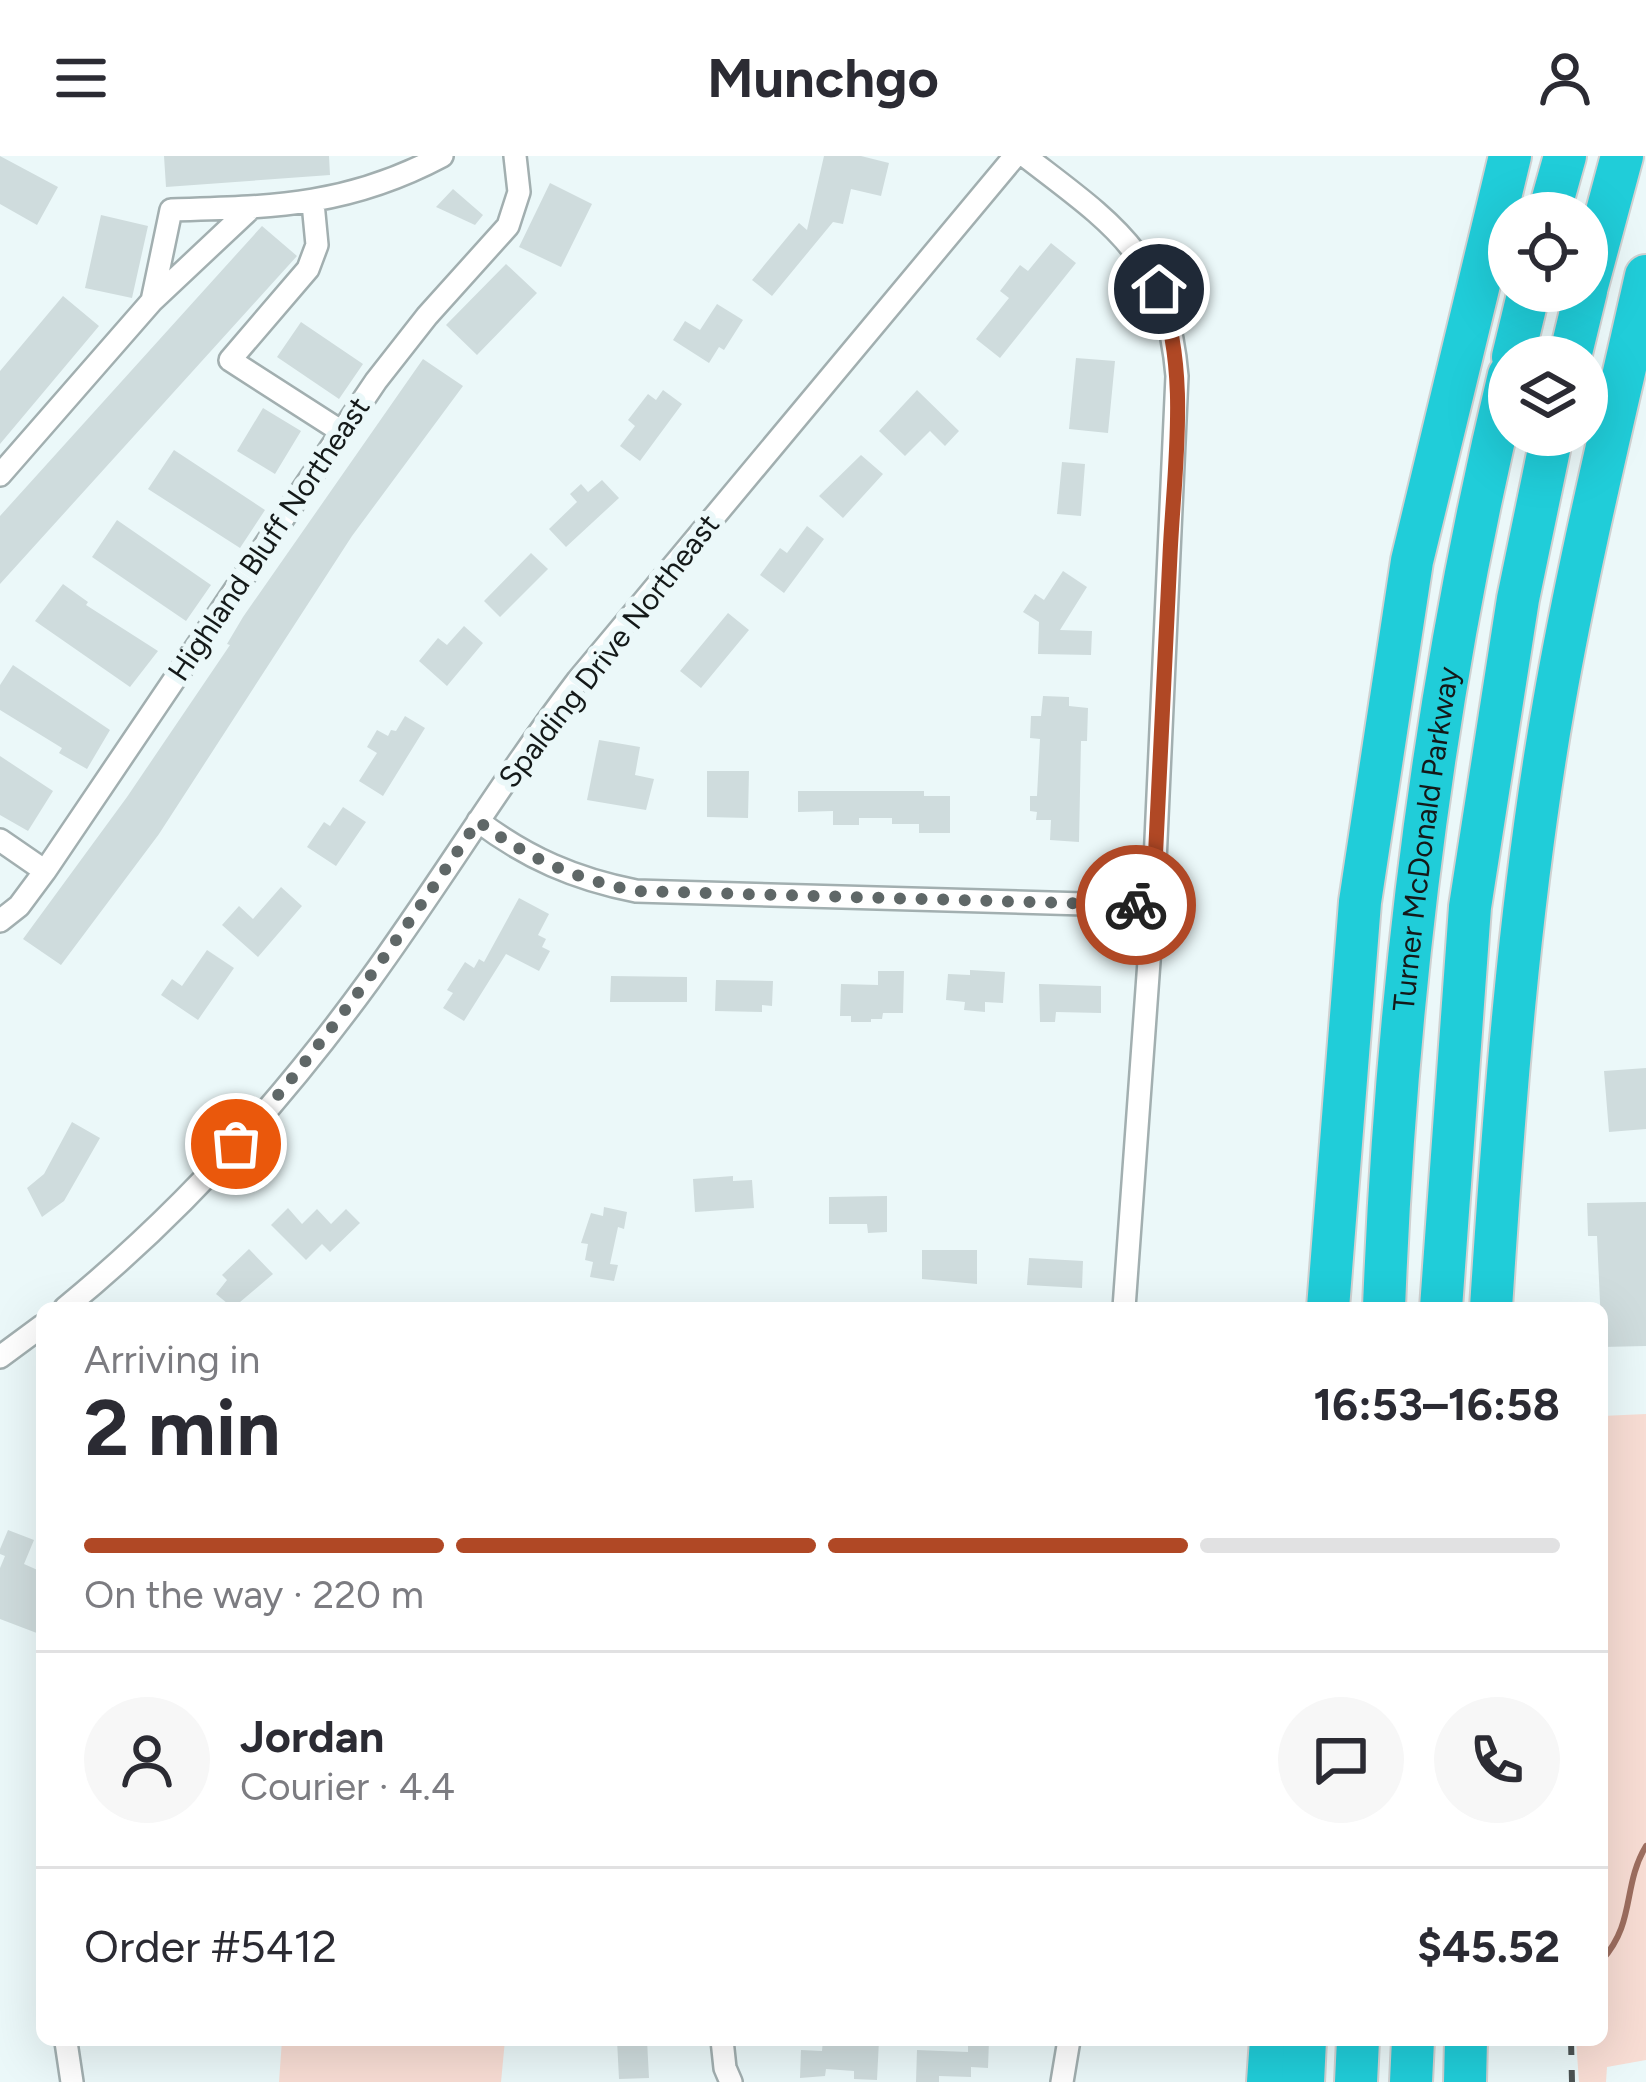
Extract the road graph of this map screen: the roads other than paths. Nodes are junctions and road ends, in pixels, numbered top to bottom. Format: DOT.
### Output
graph roads {
  1 [pos="442,156"];
  2 [pos="515,156"];
  3 [pos="1015,156"];
  4 [pos="1025,156"];
  5 [pos="1510,156"];
  6 [pos="1565,156"];
  7 [pos="1622,156"];
  8 [pos="1555,192"];
  9 [pos="313,203"];
  10 [pos="251,208"];
  11 [pos="1608,208"];
  12 [pos="1646,277"];
  13 [pos="152,301"];
  14 [pos="342,432"];
  15 [pos="1492,456"];
  16 [pos="1548,456"];
  17 [pos="0,475"];
  18 [pos="478,821"];
  19 [pos="0,840"];
  20 [pos="45,871"];
  21 [pos="1153,906"];
  22 [pos="0,921"];
  23 [pos="72,1302"];
  24 [pos="1124,1302"];
  25 [pos="1328,1302"];
  26 [pos="1384,1302"];
  27 [pos="1441,1302"];
  28 [pos="1491,1302"];
  29 [pos="36,1330"];
  30 [pos="0,1357"];
  31 [pos="67,2046"];
  32 [pos="723,2046"];
  33 [pos="1068,2046"];
  34 [pos="1271,2046"];
  35 [pos="1305,2046"];
  36 [pos="1358,2046"];
  37 [pos="1413,2046"];
  38 [pos="1466,2046"];
  39 [pos="1493,2046"];
  40 [pos="73,2082"];
  41 [pos="731,2082"];
  42 [pos="1062,2082"];
  43 [pos="1268,2082"];
  44 [pos="1303,2082"];
  45 [pos="1356,2082"];
  46 [pos="1411,2082"];
  47 [pos="1465,2082"];
  48 [pos="1492,2082"];
  1 -- 9 [label="street"];
  2 -- 14 [label="street, Highland Bluff Northeast"];
  3 -- 18 [label="street, Spalding Drive Northeast"];
  4 -- 21 [label="street"];
  5 -- 25 [label="highway"];
  6 -- 8 [label="highway"];
  7 -- 11 [label="highway"];
  9 -- 10 [label="street"];
  9 -- 14 [label="street"];
  10 -- 13 [label="street"];
  10 -- 13 [label="street"];
  12 -- 28 [label="highway"];
  13 -- 17 [label="street"];
  14 -- 20 [label="street, Highland Bluff Northeast"];
  15 -- 26 [label="highway, Turner McDonald Parkway"];
  16 -- 27 [label="highway, Turner McDonald Parkway"];
  18 -- 21 [label="street"];
  18 -- 23 [label="street, Spalding Drive Northeast"];
  19 -- 20 [label="street"];
  20 -- 22 [label="street, Highland Bluff Northeast"];
  21 -- 24 [label="street"];
  29 -- 30 [label="street"];
  31 -- 40 [label="street"];
  32 -- 41 [label="street"];
  33 -- 42 [label="street"];
  34 -- 43 [label="highway"];
  35 -- 44 [label="highway"];
  36 -- 45 [label="highway"];
  37 -- 46 [label="highway"];
  38 -- 47 [label="highway"];
  39 -- 48 [label="highway"];
}
